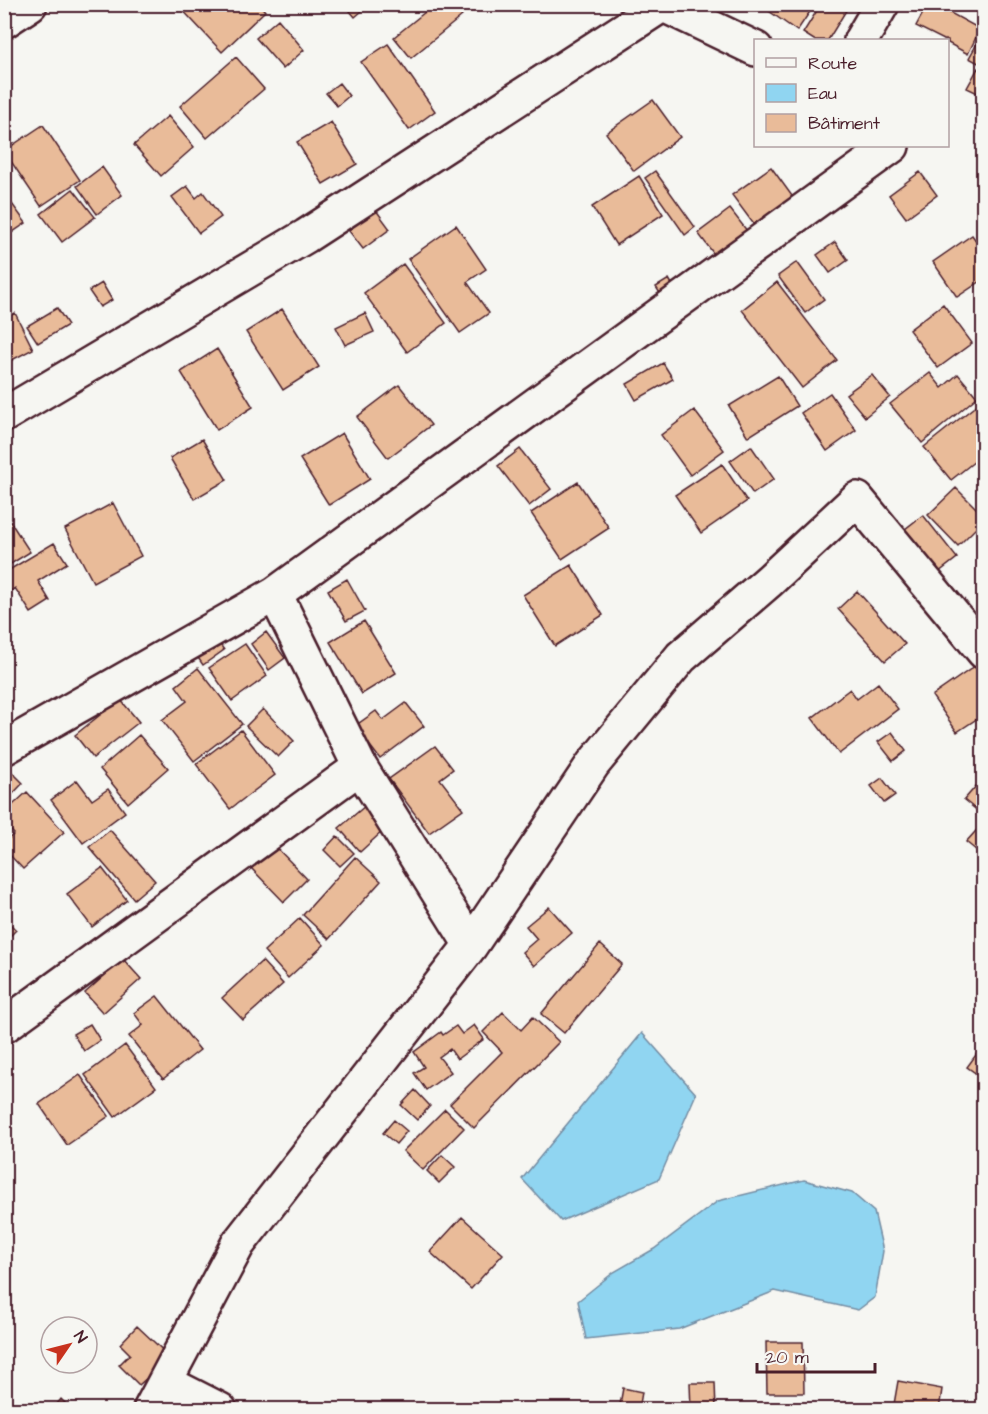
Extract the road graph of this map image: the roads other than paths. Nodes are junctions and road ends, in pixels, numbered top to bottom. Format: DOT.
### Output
graph roads {
  1 [pos="30,4"];
  2 [pos="882,4"];
  3 [pos="662,5"];
  4 [pos="4,21"];
  5 [pos="862,39"];
  6 [pos="754,48"];
  7 [pos="891,147"];
  8 [pos="4,415"];
  9 [pos="275,594"];
  10 [pos="984,652"];
  11 [pos="4,748"];
  12 [pos="360,767"];
  13 [pos="471,945"];
  14 [pos="4,1026"];
  15 [pos="158,1396"];
  16 [pos="220,1410"];
  1 -- 4 [label="street"];
  2 -- 5 [label="street"];
  3 -- 6 [label="street"];
  3 -- 8 [label="street"];
  7 -- 9 [label="street"];
  9 -- 11 [label="street"];
  9 -- 12 [label="street"];
  10 -- 13 [label="street"];
  12 -- 13 [label="street"];
  12 -- 14 [label="street"];
  13 -- 15 [label="street"];
  15 -- 16 [label="street"];
}
